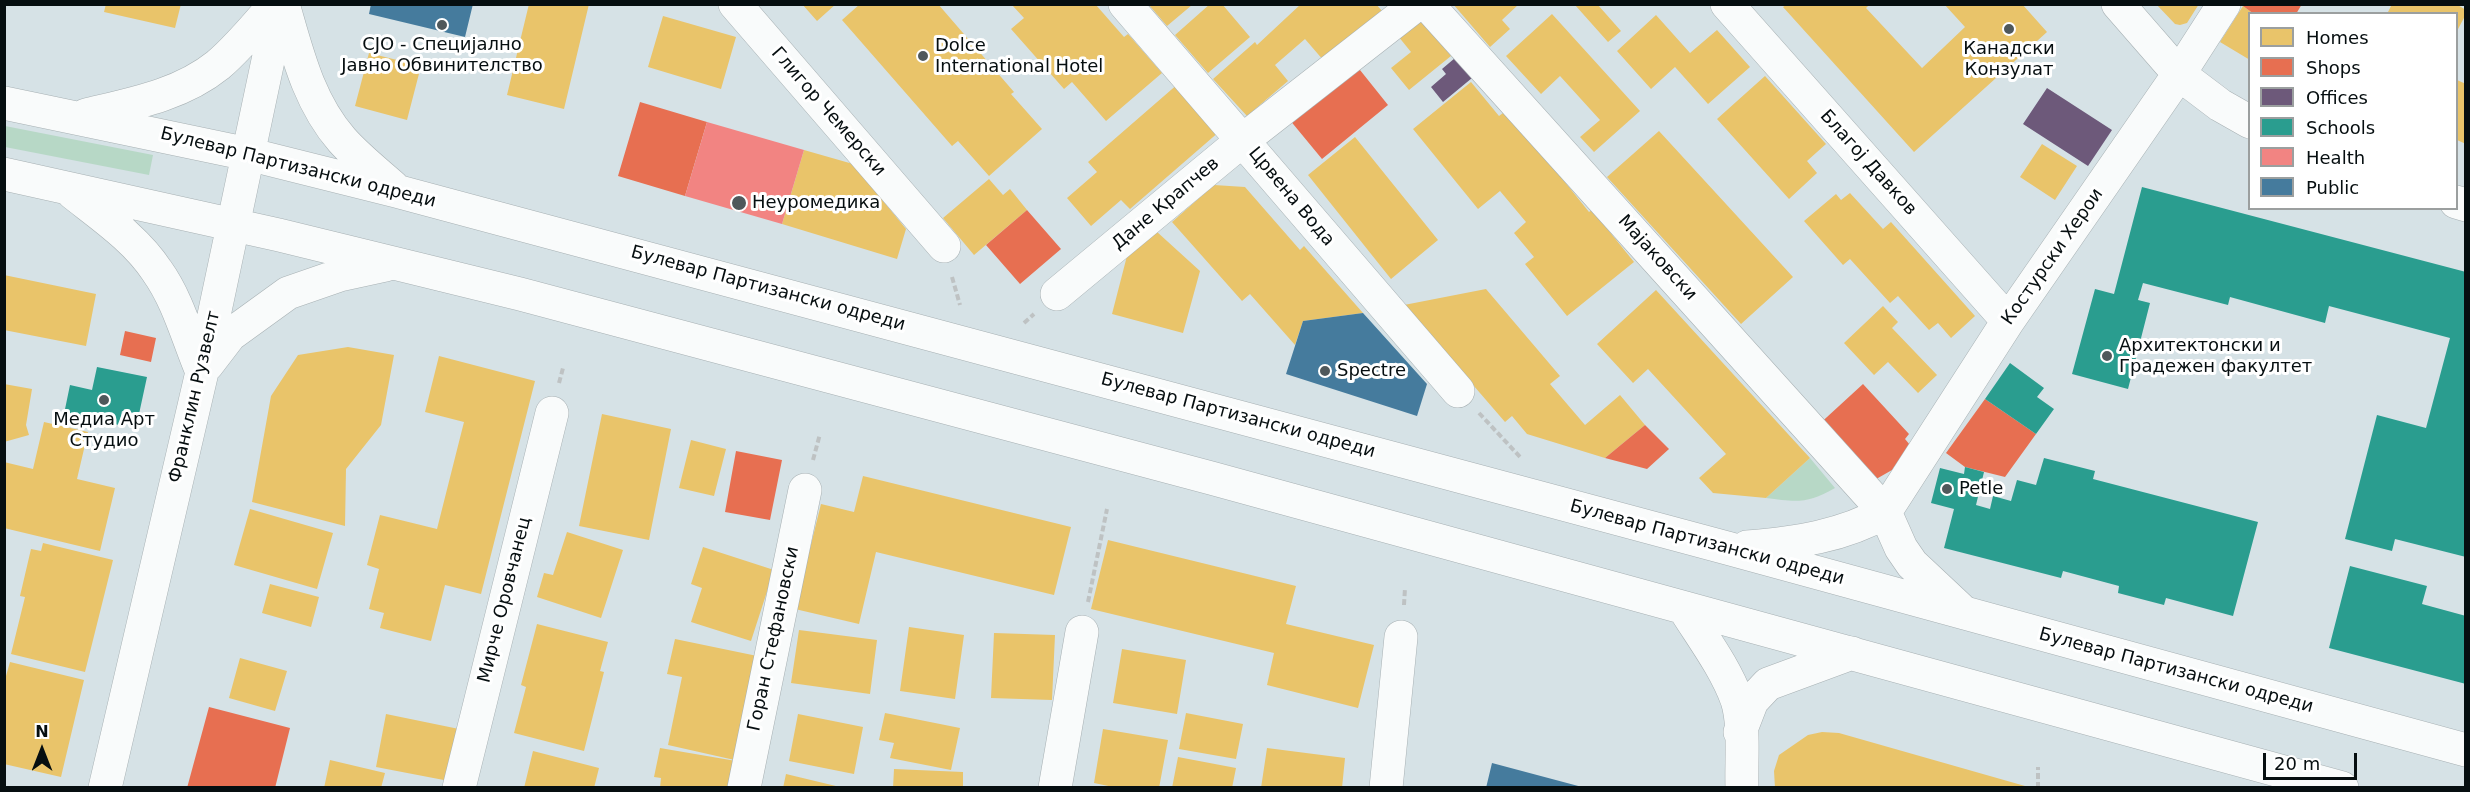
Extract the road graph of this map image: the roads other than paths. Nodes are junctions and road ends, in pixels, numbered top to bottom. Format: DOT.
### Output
graph roads {
  1 [pos="275,4"];
  2 [pos="282,4"];
  3 [pos="735,4"];
  4 [pos="1125,4"];
  5 [pos="1417,4"];
  6 [pos="1427,4"];
  7 [pos="1727,4"];
  8 [pos="2118,4"];
  9 [pos="2224,4"];
  10 [pos="2180,74"];
  11 [pos="4,103"];
  12 [pos="79,117"];
  13 [pos="2248,121"];
  14 [pos="1243,140"];
  15 [pos="248,154"];
  16 [pos="4,174"];
  17 [pos="66,187"];
  18 [pos="396,191"];
  19 [pos="233,225"];
  20 [pos="944,246"];
  21 [pos="396,263"];
  22 [pos="1057,294"];
  23 [pos="2008,321"];
  24 [pos="202,372"];
  25 [pos="1458,391"];
  26 [pos="552,413"];
  27 [pos="805,490"];
  28 [pos="1885,512"];
  29 [pos="1727,548"];
  30 [pos="1684,608"];
  31 [pos="1964,613"];
  32 [pos="1082,632"];
  33 [pos="1401,637"];
  34 [pos="1852,653"];
  35 [pos="1740,732"];
  36 [pos="2466,750"];
  37 [pos="105,788"];
  38 [pos="459,788"];
  39 [pos="744,788"];
  40 [pos="1055,788"];
  41 [pos="1386,788"];
  42 [pos="1742,788"];
  43 [pos="2342,788"];
  1 -- 12 [label="street"];
  2 -- 15 [label="street, Франклин Рузвелт"];
  2 -- 18 [label="street"];
  3 -- 20 [label="street, Глигор Чемерски"];
  4 -- 14 [label="street, Црвена Вода"];
  5 -- 14 [label="street, Дане Крапчев"];
  6 -- 28 [label="street, Мајаковски"];
  7 -- 23 [label="street, Благој Давков"];
  8 -- 10 [label="street"];
  9 -- 10 [label="street, Костурски Херои"];
  10 -- 13 [label="street"];
  10 -- 23 [label="street, Костурски Херои"];
  11 -- 12 [label="street, Булевар Партизански одреди"];
  12 -- 15 [label="street, Булевар Партизански одреди"];
  14 -- 22 [label="street, Дане Крапчев"];
  14 -- 25 [label="street, Црвена Вода"];
  15 -- 18 [label="street, Булевар Партизански одреди"];
  15 -- 19 [label="street, Франклин Рузвелт"];
  16 -- 17 [label="street"];
  17 -- 19 [label="street"];
  17 -- 24 [label="street"];
  18 -- 29 [label="street, Булевар Партизански одреди"];
  19 -- 21 [label="street"];
  19 -- 24 [label="street, Франклин Рузвелт"];
  21 -- 24 [label="street"];
  21 -- 30 [label="street"];
  23 -- 28 [label="street, Костурски Херои"];
  24 -- 37 [label="street, Франклин Рузвелт"];
  26 -- 38 [label="street, Мирче Оровчанец"];
  27 -- 39 [label="street, Горан Стефановски"];
  28 -- 29 [label="street, Костурски Херои"];
  28 -- 31 [label="street"];
  29 -- 31 [label="street, Булевар Партизански одреди"];
  30 -- 34 [label="street"];
  30 -- 35 [label="street"];
  31 -- 36 [label="street, Булевар Партизански одреди"];
  32 -- 40 [label="street"];
  33 -- 41 [label="street"];
  34 -- 35 [label="street"];
  34 -- 43 [label="street"];
  35 -- 42 [label="street"];
}
